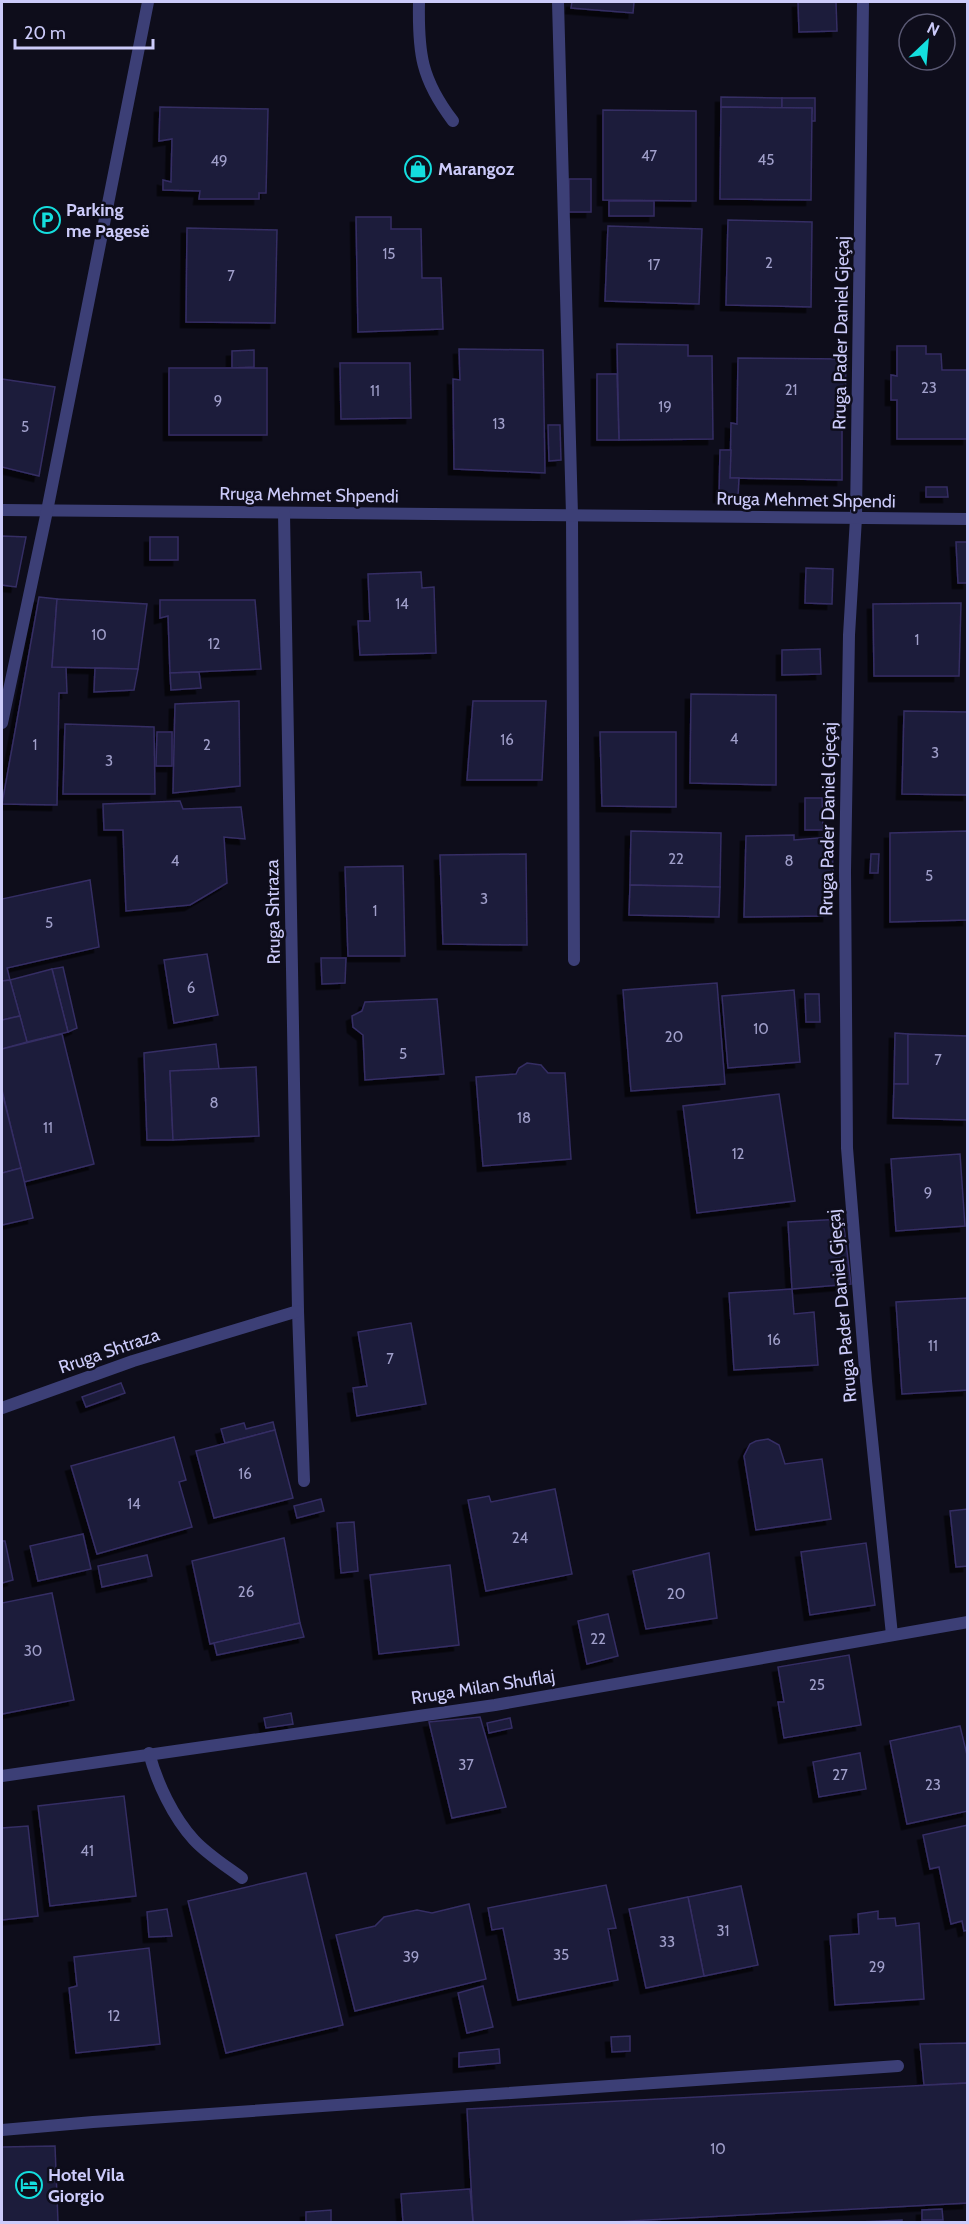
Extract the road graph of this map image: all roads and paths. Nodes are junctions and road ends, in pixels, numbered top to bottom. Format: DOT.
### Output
graph roads {
  1 [pos="148,2"];
  2 [pos="419,2"];
  3 [pos="558,2"];
  4 [pos="863,2"];
  5 [pos="453,121"];
  6 [pos="2,510"];
  7 [pos="47,511"];
  8 [pos="284,513"];
  9 [pos="572,516"];
  10 [pos="856,518"];
  11 [pos="968,519"];
  12 [pos="2,723"];
  13 [pos="574,960"];
  14 [pos="298,1311"];
  15 [pos="2,1408"];
  16 [pos="304,1481"];
  17 [pos="968,1622"];
  18 [pos="892,1635"];
  19 [pos="149,1753"];
  20 [pos="2,1776"];
  21 [pos="242,1878"];
  22 [pos="898,2066"];
  23 [pos="2,2130"];
  1 -- 7 [label="street"];
  2 -- 5 [label="street"];
  3 -- 9 [label="street"];
  4 -- 10 [label="street, Rruga Pader Daniel Gjeçaj"];
  6 -- 7 [label="street, Rruga Mehmet Shpendi"];
  7 -- 8 [label="street, Rruga Mehmet Shpendi"];
  7 -- 12 [label="street"];
  8 -- 9 [label="street, Rruga Mehmet Shpendi"];
  8 -- 14 [label="street, Rruga Shtraza"];
  9 -- 10 [label="street, Rruga Mehmet Shpendi"];
  9 -- 13 [label="street"];
  10 -- 11 [label="street, Rruga Mehmet Shpendi"];
  10 -- 18 [label="street, Rruga Pader Daniel Gjeçaj"];
  14 -- 15 [label="street, Rruga Shtraza"];
  14 -- 16 [label="street, Rruga Shtraza"];
  17 -- 18 [label="street, Rruga Milan Shuflaj"];
  18 -- 19 [label="street, Rruga Milan Shuflaj"];
  19 -- 20 [label="street, Rruga Milan Shuflaj"];
  19 -- 21 [label="street"];
  22 -- 23 [label="street"];
}
